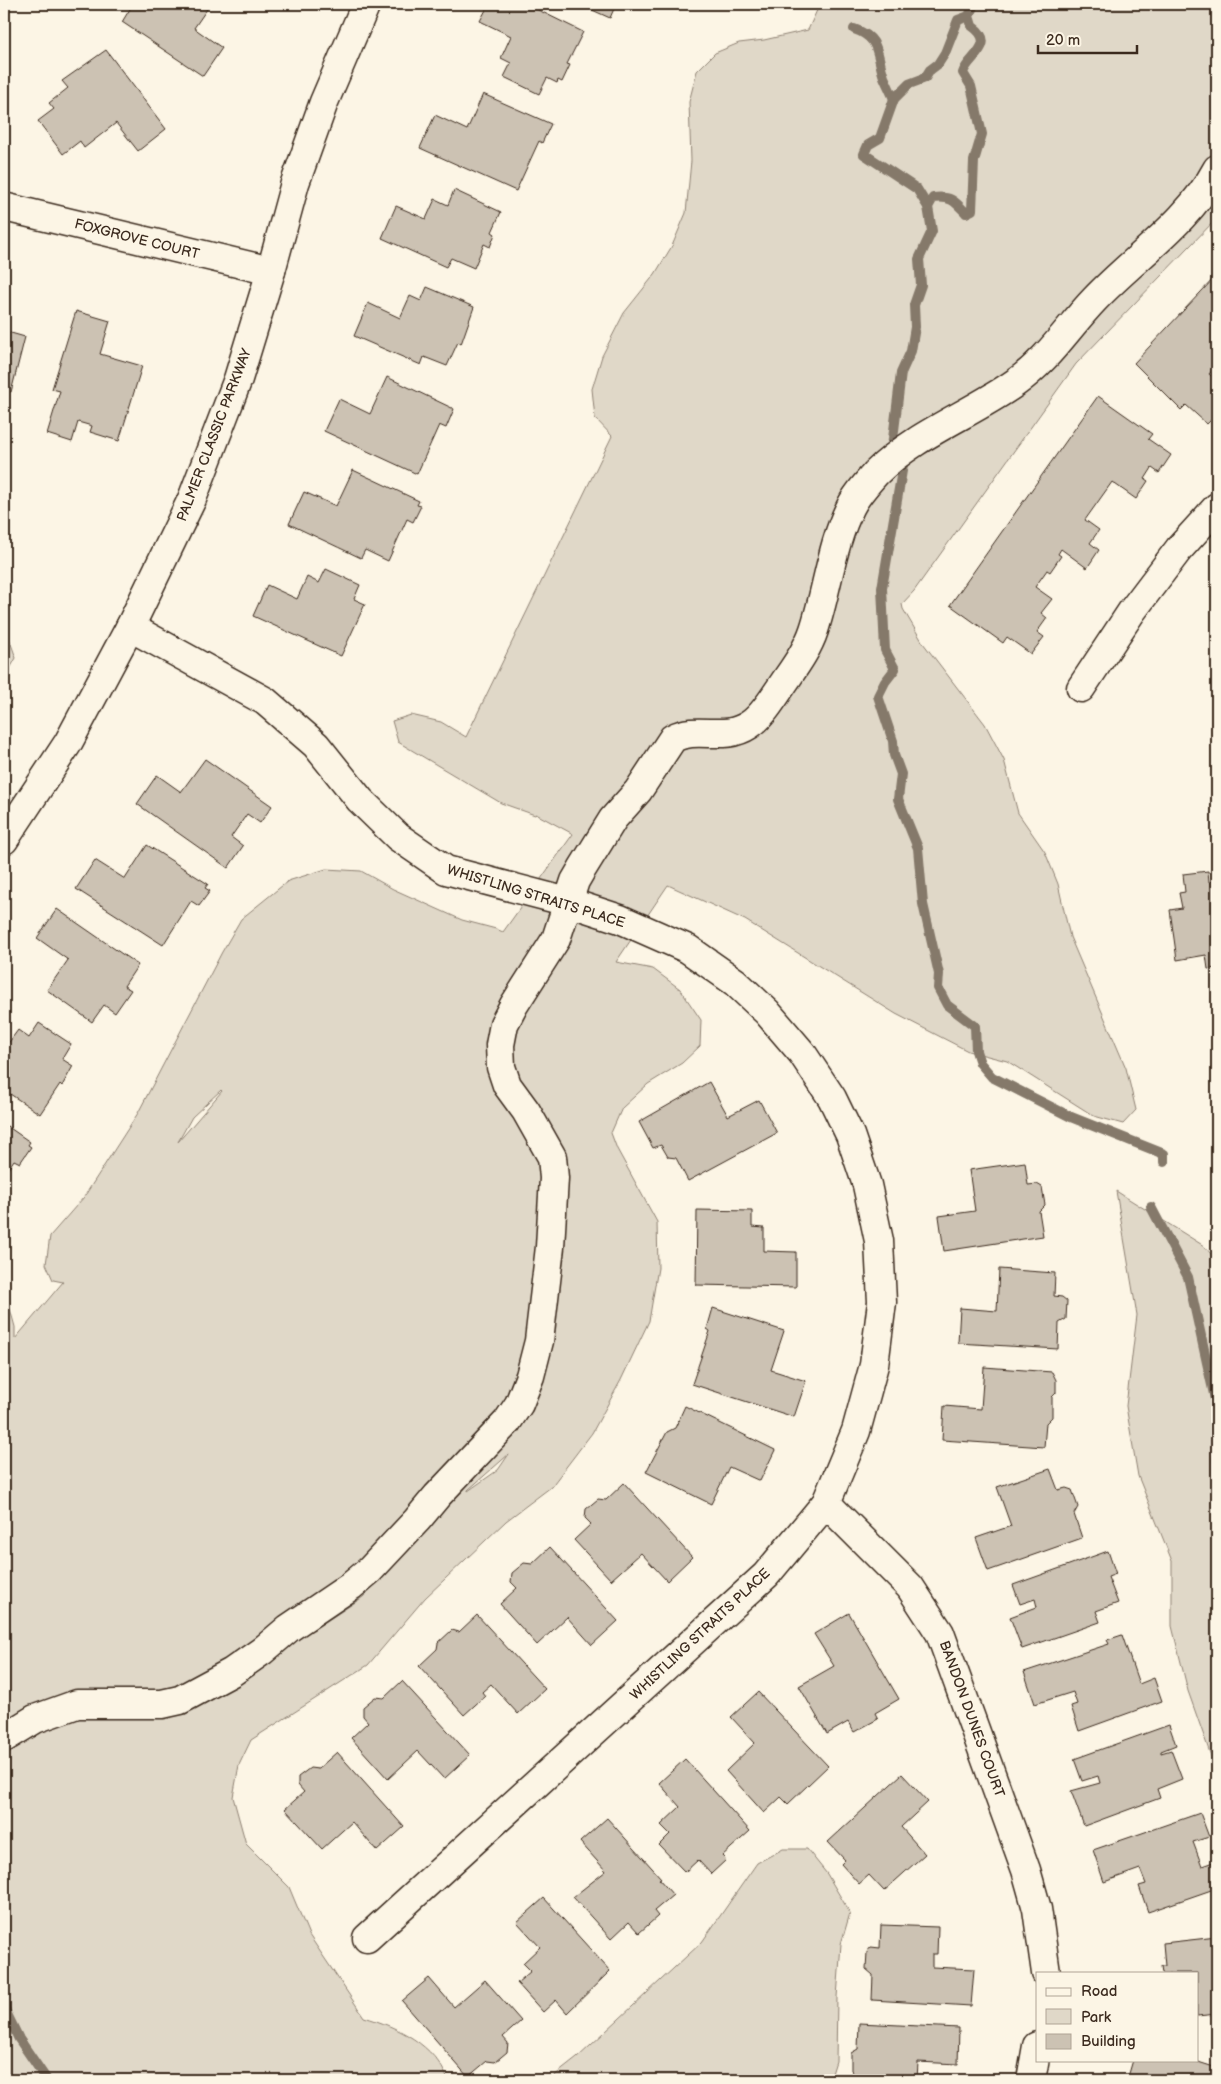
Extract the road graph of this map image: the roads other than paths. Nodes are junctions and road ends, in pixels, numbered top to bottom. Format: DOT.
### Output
graph roads {
  1 [pos="366,4"];
  2 [pos="1217,169"];
  3 [pos="4,207"];
  4 [pos="271,271"];
  5 [pos="1217,507"];
  6 [pos="130,627"];
  7 [pos="1081,688"];
  8 [pos="4,840"];
  9 [pos="568,902"];
  10 [pos="826,1503"];
  11 [pos="4,1738"];
  12 [pos="367,1938"];
  13 [pos="1046,1972"];
  14 [pos="1036,2052"];
  15 [pos="1031,2080"];
  1 -- 4 [label="street, PALMER CLASSIC PARKWAY"];
  2 -- 9 [label="street"];
  3 -- 4 [label="street, FOXGROVE COURT"];
  4 -- 6 [label="street, PALMER CLASSIC PARKWAY"];
  5 -- 7 [label="street"];
  6 -- 8 [label="street, PALMER CLASSIC PARKWAY"];
  6 -- 9 [label="street, WHISTLING STRAITS PLACE"];
  9 -- 10 [label="street, WHISTLING STRAITS PLACE"];
  9 -- 11 [label="street"];
  10 -- 12 [label="street, WHISTLING STRAITS PLACE"];
  10 -- 13 [label="street, BANDON DUNES COURT"];
  14 -- 15 [label="street"];
}
